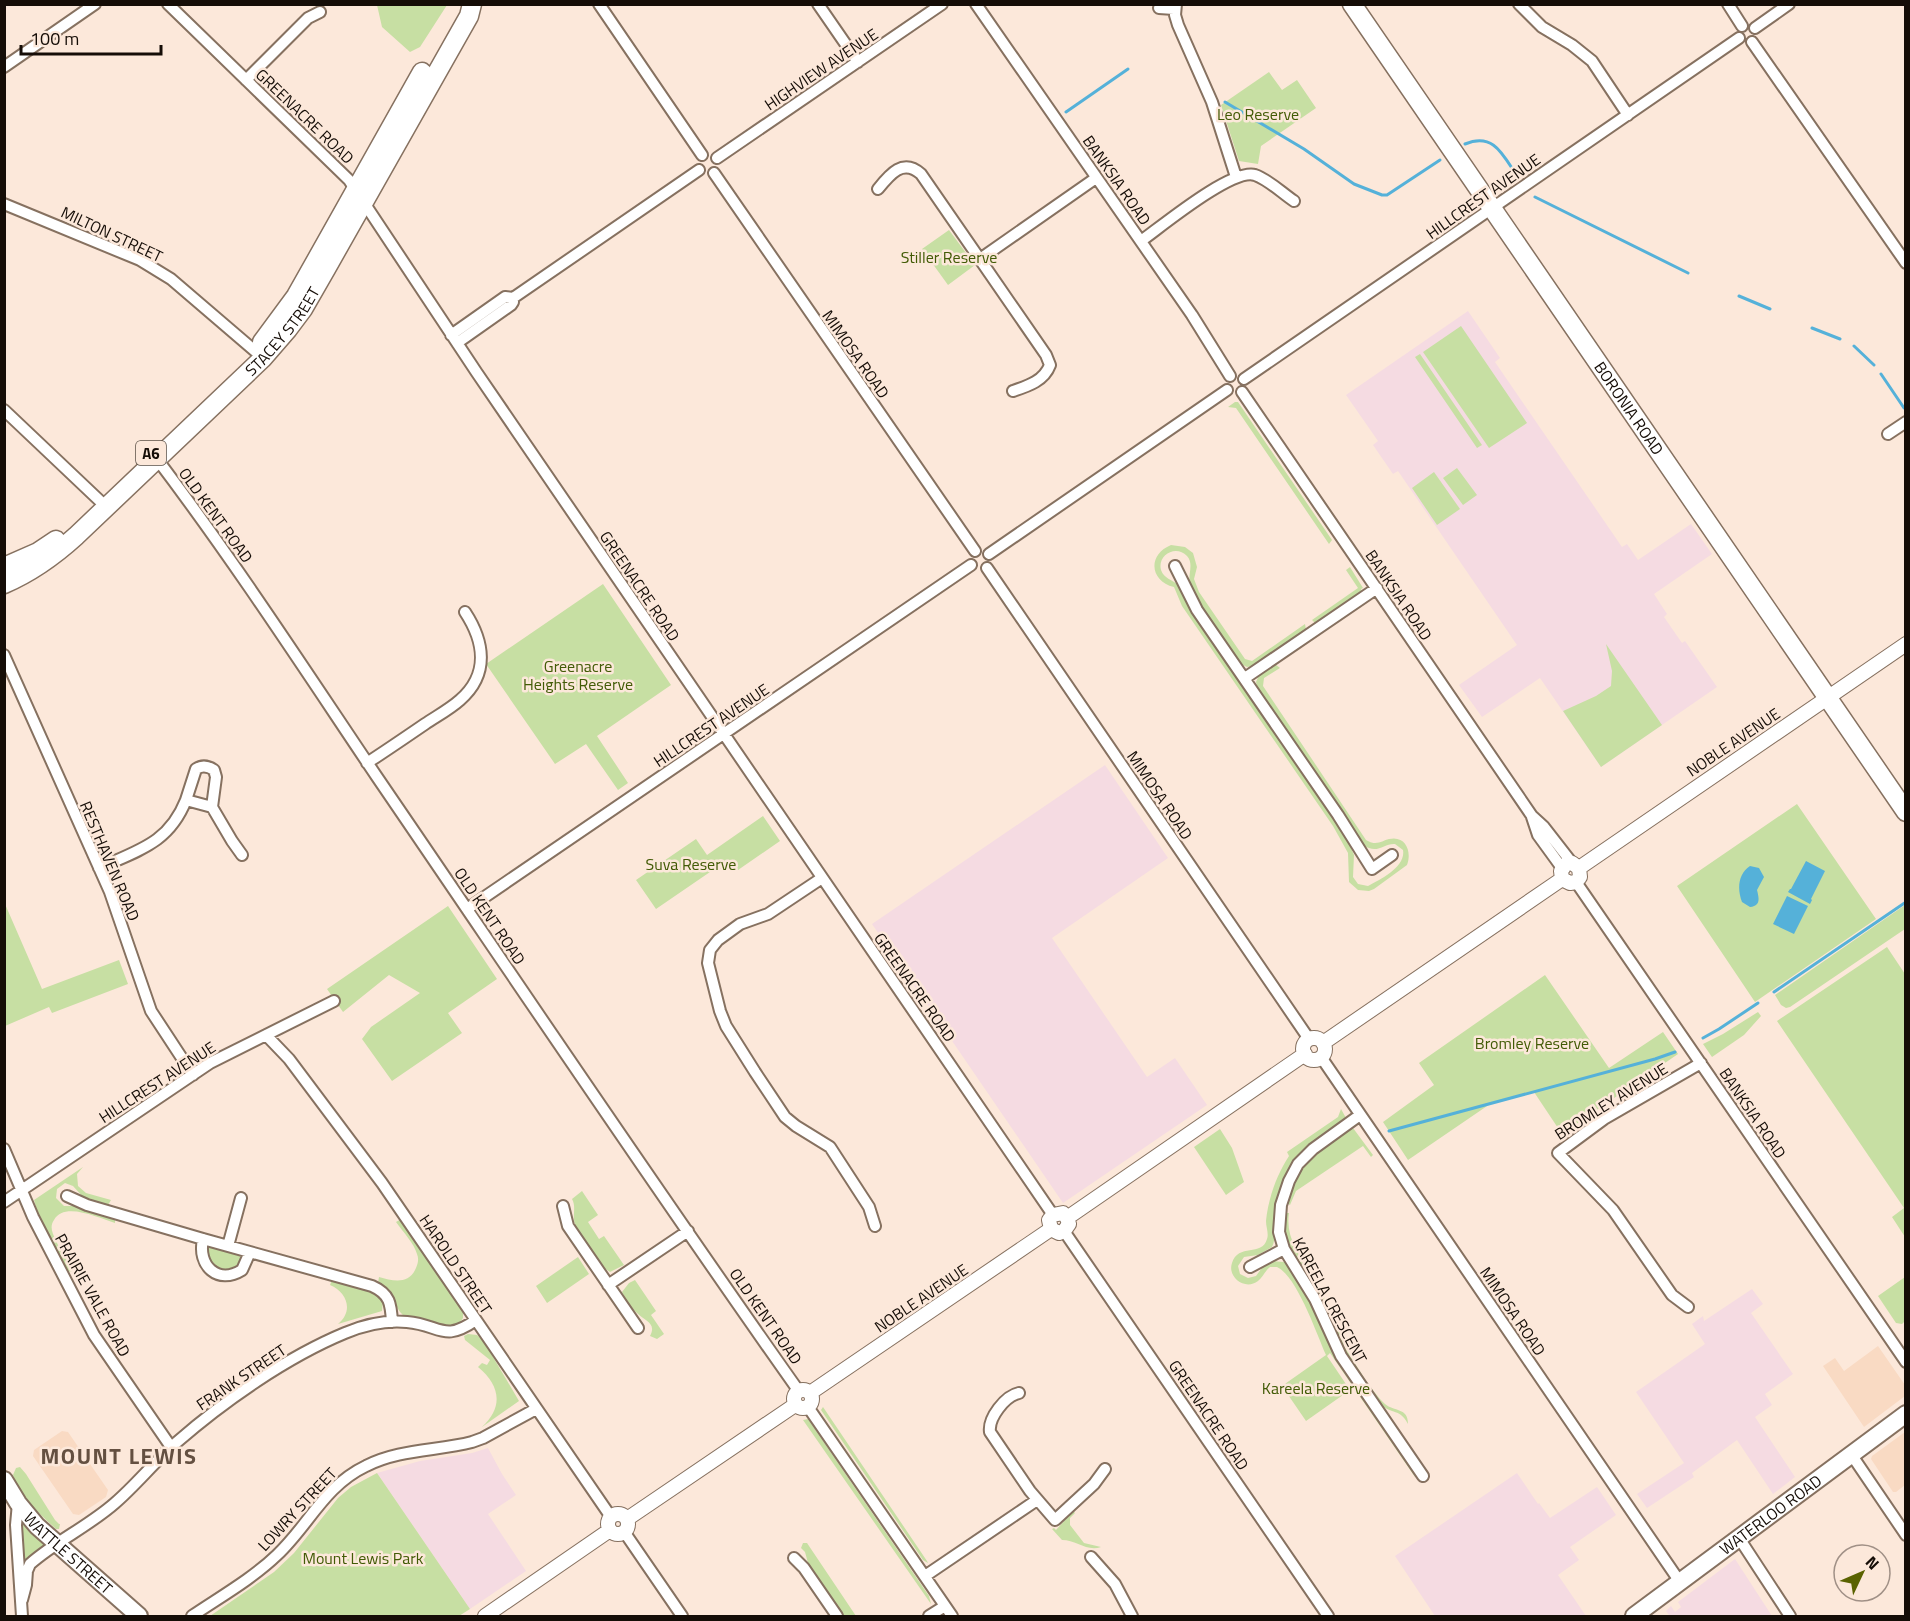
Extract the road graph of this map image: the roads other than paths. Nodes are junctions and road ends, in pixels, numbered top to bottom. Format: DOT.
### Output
graph roads {
  1 [pos="95,4"];
  2 [pos="168,4"];
  3 [pos="470,4"];
  4 [pos="599,4"];
  5 [pos="818,4"];
  6 [pos="942,4"];
  7 [pos="976,4"];
  8 [pos="1352,4"];
  9 [pos="1519,4"];
  10 [pos="1728,4"];
  11 [pos="1789,4"];
  12 [pos="1175,7"];
  13 [pos="1159,8"];
  14 [pos="320,12"];
  15 [pos="1742,26"];
  16 [pos="1755,28"];
  17 [pos="1739,39"];
  18 [pos="1752,42"];
  19 [pos="858,62"];
  20 [pos="4,67"];
  21 [pos="246,80"];
  22 [pos="1628,115"];
  23 [pos="702,155"];
  24 [pos="717,158"];
  25 [pos="699,170"];
  26 [pos="714,173"];
  27 [pos="1236,177"];
  28 [pos="1096,178"];
  29 [pos="878,189"];
  30 [pos="360,196"];
  31 [pos="1294,201"];
  32 [pos="4,204"];
  33 [pos="1492,208"];
  34 [pos="1141,241"];
  35 [pos="980,259"];
  36 [pos="1905,263"];
  37 [pos="454,339"];
  38 [pos="255,351"];
  39 [pos="1230,376"];
  40 [pos="1244,379"];
  41 [pos="1227,390"];
  42 [pos="1013,391"];
  43 [pos="1242,392"];
  44 [pos="4,410"];
  45 [pos="1905,422"];
  46 [pos="1888,434"];
  47 [pos="157,459"];
  48 [pos="100,501"];
  49 [pos="975,551"];
  50 [pos="989,554"];
  51 [pos="971,565"];
  52 [pos="1175,566"];
  53 [pos="4,567"];
  54 [pos="987,568"];
  55 [pos="4,584"];
  56 [pos="1377,588"];
  57 [pos="465,612"];
  58 [pos="1905,644"];
  59 [pos="4,655"];
  60 [pos="1245,678"];
  61 [pos="1827,697"];
  62 [pos="724,735"];
  63 [pos="368,763"];
  64 [pos="186,800"];
  65 [pos="212,807"];
  66 [pos="1905,812"];
  67 [pos="242,855"];
  68 [pos="1392,855"];
  69 [pos="99,868"];
  70 [pos="1570,872"];
  71 [pos="822,878"];
  72 [pos="467,909"];
  73 [pos="334,1001"];
  74 [pos="266,1035"];
  75 [pos="1309,1040"];
  76 [pos="1323,1043"];
  77 [pos="1305,1054"];
  78 [pos="1321,1057"];
  79 [pos="1701,1063"];
  80 [pos="193,1075"];
  81 [pos="1360,1115"];
  82 [pos="4,1149"];
  83 [pos="21,1191"];
  84 [pos="67,1196"];
  85 [pos="241,1198"];
  86 [pos="4,1202"];
  87 [pos="563,1206"];
  88 [pos="1053,1215"];
  89 [pos="875,1226"];
  90 [pos="1061,1226"];
  91 [pos="688,1231"];
  92 [pos="203,1239"];
  93 [pos="228,1246"];
  94 [pos="1284,1249"];
  95 [pos="250,1252"];
  96 [pos="1250,1267"];
  97 [pos="608,1285"];
  98 [pos="1688,1307"];
  99 [pos="476,1320"];
  100 [pos="392,1322"];
  101 [pos="638,1328"];
  102 [pos="1905,1362"];
  103 [pos="1019,1393"];
  104 [pos="803,1399"];
  105 [pos="536,1409"];
  106 [pos="1905,1414"];
  107 [pos="171,1447"];
  108 [pos="1851,1454"];
  109 [pos="1105,1469"];
  110 [pos="1424,1476"];
  111 [pos="4,1480"];
  112 [pos="1037,1500"];
  113 [pos="18,1503"];
  114 [pos="610,1523"];
  115 [pos="626,1526"];
  116 [pos="1905,1535"];
  117 [pos="1739,1538"];
  118 [pos="57,1544"];
  119 [pos="1091,1557"];
  120 [pos="794,1558"];
  121 [pos="925,1576"];
  122 [pos="1680,1582"];
  123 [pos="22,1600"];
  124 [pos="945,1606"];
  125 [pos="22,1617"];
  126 [pos="139,1617"];
  127 [pos="192,1617"];
  128 [pos="485,1617"];
  129 [pos="682,1617"];
  130 [pos="837,1617"];
  131 [pos="929,1617"];
  132 [pos="952,1617"];
  133 [pos="1132,1617"];
  134 [pos="1328,1617"];
  135 [pos="1634,1617"];
  136 [pos="1790,1617"];
  1 -- 20 [label="street"];
  2 -- 21 [label="street, GREENACRE ROAD"];
  3 -- 30 [label="main road, STACEY STREET / A6"];
  4 -- 23 [label="street"];
  5 -- 19 [label="street"];
  6 -- 19 [label="street, HIGHVIEW AVENUE"];
  7 -- 28 [label="street, BANKSIA ROAD"];
  8 -- 33 [label="main road, BORONIA ROAD"];
  9 -- 22 [label="street"];
  10 -- 15 [label="street"];
  11 -- 16 [label="street"];
  12 -- 13 [label="street"];
  12 -- 27 [label="street"];
  14 -- 21 [label="street"];
  15 -- 16 [label="street"];
  15 -- 17 [label="street"];
  16 -- 18 [label="street"];
  17 -- 18 [label="street"];
  17 -- 22 [label="street, HILLCREST AVENUE"];
  18 -- 36 [label="street"];
  19 -- 24 [label="street, HIGHVIEW AVENUE"];
  21 -- 30 [label="street, GREENACRE ROAD"];
  22 -- 33 [label="street, HILLCREST AVENUE"];
  23 -- 24 [label="street"];
  23 -- 25 [label="street"];
  24 -- 26 [label="street"];
  25 -- 26 [label="street"];
  25 -- 37 [label="street"];
  26 -- 49 [label="street, MIMOSA ROAD"];
  27 -- 31 [label="street"];
  27 -- 34 [label="street"];
  28 -- 34 [label="street, BANKSIA ROAD"];
  28 -- 35 [label="street"];
  29 -- 35 [label="street"];
  30 -- 37 [label="street, GREENACRE ROAD"];
  30 -- 38 [label="main road, STACEY STREET / A6"];
  30 -- 47 [label="main road, STACEY STREET / A6"];
  32 -- 38 [label="street, MILTON STREET"];
  33 -- 40 [label="street, HILLCREST AVENUE"];
  33 -- 61 [label="main road, BORONIA ROAD"];
  34 -- 39 [label="street, BANKSIA ROAD"];
  35 -- 42 [label="street"];
  37 -- 62 [label="street, GREENACRE ROAD"];
  38 -- 48 [label="main road, STACEY STREET / A6"];
  39 -- 40 [label="street"];
  39 -- 41 [label="street"];
  40 -- 43 [label="street"];
  41 -- 43 [label="street"];
  41 -- 50 [label="street"];
  43 -- 56 [label="street, BANKSIA ROAD"];
  44 -- 48 [label="street"];
  45 -- 46 [label="street"];
  47 -- 55 [label="main road, STACEY STREET / A6"];
  47 -- 63 [label="street, OLD KENT ROAD"];
  48 -- 53 [label="main road, STACEY STREET / A6"];
  49 -- 50 [label="street"];
  49 -- 51 [label="street"];
  50 -- 54 [label="street"];
  51 -- 54 [label="street"];
  51 -- 62 [label="street, HILLCREST AVENUE"];
  52 -- 60 [label="street"];
  54 -- 75 [label="street, MIMOSA ROAD"];
  56 -- 60 [label="street"];
  56 -- 70 [label="street, BANKSIA ROAD"];
  57 -- 63 [label="street"];
  58 -- 61 [label="street, NOBLE AVENUE"];
  59 -- 69 [label="street, RESTHAVEN ROAD"];
  60 -- 68 [label="street"];
  61 -- 66 [label="main road, BORONIA ROAD"];
  61 -- 70 [label="street, NOBLE AVENUE"];
  62 -- 71 [label="street, GREENACRE ROAD"];
  62 -- 72 [label="street, HILLCREST AVENUE"];
  63 -- 72 [label="street, OLD KENT ROAD"];
  64 -- 65 [label="street"];
  64 -- 65 [label="street"];
  64 -- 69 [label="street"];
  65 -- 67 [label="street"];
  69 -- 80 [label="street, RESTHAVEN ROAD"];
  70 -- 76 [label="street, NOBLE AVENUE"];
  70 -- 79 [label="street, BANKSIA ROAD"];
  71 -- 88 [label="street, GREENACRE ROAD"];
  71 -- 89 [label="street"];
  72 -- 91 [label="street, OLD KENT ROAD"];
  73 -- 74 [label="street, HILLCREST AVENUE"];
  74 -- 80 [label="street, HILLCREST AVENUE"];
  74 -- 99 [label="street, HAROLD STREET"];
  75 -- 76 [label="street"];
  75 -- 77 [label="street"];
  76 -- 78 [label="street"];
  77 -- 78 [label="street"];
  77 -- 90 [label="street, NOBLE AVENUE"];
  78 -- 81 [label="street, MIMOSA ROAD"];
  79 -- 98 [label="street, BROMLEY AVENUE"];
  79 -- 102 [label="street, BANKSIA ROAD"];
  80 -- 83 [label="street, HILLCREST AVENUE"];
  81 -- 94 [label="street, KAREELA CRESCENT"];
  81 -- 122 [label="street, MIMOSA ROAD"];
  82 -- 83 [label="street, PRAIRIE VALE ROAD"];
  83 -- 86 [label="street, HILLCREST AVENUE"];
  83 -- 107 [label="street, PRAIRIE VALE ROAD"];
  84 -- 92 [label="street"];
  85 -- 93 [label="street"];
  87 -- 97 [label="street"];
  88 -- 90 [label="street"];
  90 -- 104 [label="street, NOBLE AVENUE"];
  90 -- 134 [label="street, GREENACRE ROAD"];
  91 -- 97 [label="street"];
  91 -- 104 [label="street, OLD KENT ROAD"];
  92 -- 93 [label="street"];
  92 -- 95 [label="street"];
  93 -- 95 [label="street"];
  94 -- 96 [label="street"];
  94 -- 110 [label="street, KAREELA CRESCENT"];
  95 -- 100 [label="street"];
  97 -- 101 [label="street"];
  99 -- 100 [label="street, FRANK STREET"];
  99 -- 105 [label="street, HAROLD STREET"];
  100 -- 107 [label="street, FRANK STREET"];
  103 -- 112 [label="street"];
  104 -- 115 [label="street, NOBLE AVENUE"];
  104 -- 121 [label="street, OLD KENT ROAD"];
  105 -- 114 [label="street, HAROLD STREET"];
  105 -- 127 [label="street, LOWRY STREET"];
  106 -- 108 [label="main road, WATERLOO ROAD"];
  107 -- 118 [label="street, FRANK STREET"];
  108 -- 116 [label="street"];
  108 -- 117 [label="main road, WATERLOO ROAD"];
  109 -- 112 [label="street"];
  111 -- 113 [label="main road, WATTLE STREET"];
  112 -- 121 [label="street"];
  113 -- 118 [label="main road, WATTLE STREET"];
  113 -- 123 [label="street"];
  114 -- 115 [label="street"];
  114 -- 128 [label="street"];
  115 -- 129 [label="street"];
  117 -- 122 [label="main road, WATERLOO ROAD"];
  117 -- 136 [label="street"];
  118 -- 123 [label="street, FRANK STREET"];
  118 -- 126 [label="main road, WATTLE STREET"];
  119 -- 133 [label="street"];
  120 -- 130 [label="street"];
  121 -- 124 [label="street, OLD KENT ROAD"];
  122 -- 135 [label="main road, WATERLOO ROAD"];
  123 -- 125 [label="street"];
  124 -- 131 [label="street"];
  124 -- 132 [label="street, OLD KENT ROAD"];
}
